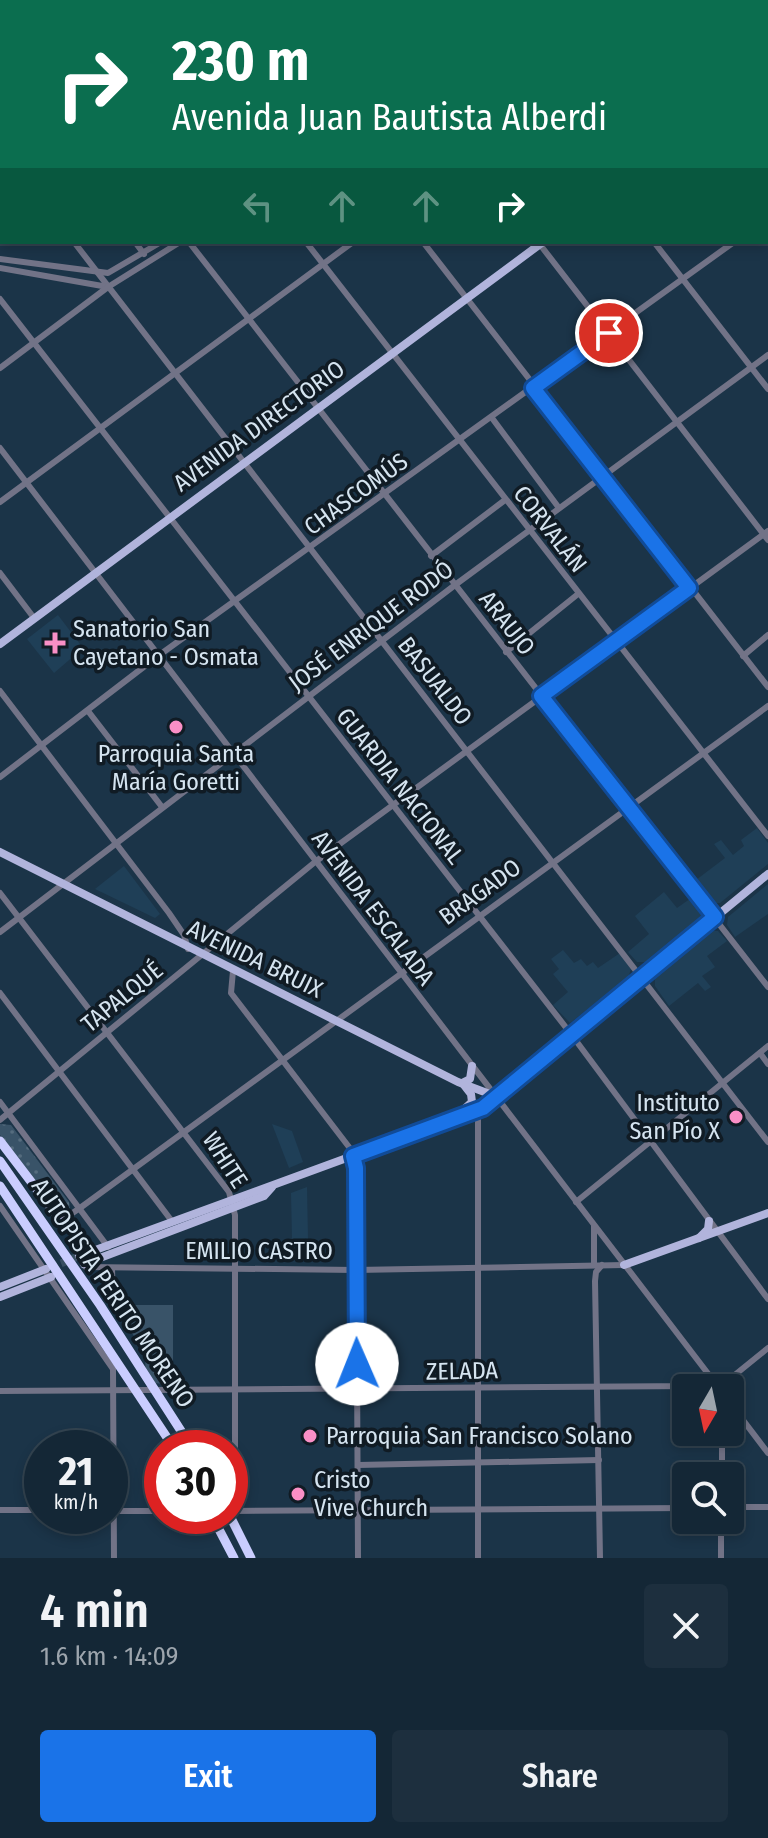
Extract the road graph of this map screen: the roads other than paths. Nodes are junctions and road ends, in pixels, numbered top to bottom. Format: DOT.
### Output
graph roads {
  1 [pos="76,244"];
  2 [pos="136,244"];
  3 [pos="158,244"];
  4 [pos="177,244"];
  5 [pos="191,244"];
  6 [pos="307,244"];
  7 [pos="350,244"];
  8 [pos="425,244"];
  9 [pos="539,244"];
  10 [pos="541,244"];
  11 [pos="656,244"];
  12 [pos="731,244"];
  13 [pos="144,254"];
  14 [pos="0,259"];
  15 [pos="323,265"];
  16 [pos="1,269"];
  17 [pos="97,272"];
  18 [pos="682,279"];
  19 [pos="108,287"];
  20 [pos="0,299"];
  21 [pos="466,299"];
  22 [pos="249,319"];
  23 [pos="609,333"];
  24 [pos="34,343"];
  25 [pos="392,353"];
  26 [pos="768,355"];
  27 [pos="751,367"];
  28 [pos="0,368"];
  29 [pos="175,374"];
  30 [pos="533,388"];
  31 [pos="768,389"];
  32 [pos="317,408"];
  33 [pos="492,418"];
  34 [pos="675,422"];
  35 [pos="100,429"];
  36 [pos="459,442"];
  37 [pos="0,448"];
  38 [pos="243,463"];
  39 [pos="602,477"];
  40 [pos="26,483"];
  41 [pos="384,496"];
  42 [pos="505,500"];
  43 [pos="0,502"];
  44 [pos="559,508"];
  45 [pos="169,517"];
  46 [pos="528,530"];
  47 [pos="766,535"];
  48 [pos="309,549"];
  49 [pos="431,556"];
  50 [pos="0,573"];
  51 [pos="94,574"];
  52 [pos="455,585"];
  53 [pos="689,588"];
  54 [pos="578,594"];
  55 [pos="235,603"];
  56 [pos="34,618"];
  57 [pos="768,635"];
  58 [pos="381,641"];
  59 [pos="615,641"];
  60 [pos="0,644"];
  61 [pos="506,652"];
  62 [pos="158,656"];
  63 [pos="743,656"];
  64 [pos="768,687"];
  65 [pos="0,691"];
  66 [pos="541,696"];
  67 [pos="307,697"];
  68 [pos="768,706"];
  69 [pos="88,711"];
  70 [pos="41,745"];
  71 [pos="467,750"];
  72 [pos="702,751"];
  73 [pos="232,753"];
  74 [pos="0,777"];
  75 [pos="393,805"];
  76 [pos="628,806"];
  77 [pos="162,807"];
  78 [pos="768,836"];
  79 [pos="116,843"];
  80 [pos="0,852"];
  81 [pos="553,860"];
  82 [pos="315,862"];
  83 [pos="768,874"];
  84 [pos="61,883"];
  85 [pos="0,893"];
  86 [pos="479,916"];
  87 [pos="19,917"];
  88 [pos="715,917"];
  89 [pos="0,932"];
  90 [pos="188,949"];
  91 [pos="201,955"];
  92 [pos="233,971"];
  93 [pos="400,972"];
  94 [pos="643,976"];
  95 [pos="768,987"];
  96 [pos="0,993"];
  97 [pos="334,1021"];
  98 [pos="107,1032"];
  99 [pos="571,1034"];
  100 [pos="768,1046"];
  101 [pos="760,1053"];
  102 [pos="282,1059"];
  103 [pos="768,1064"];
  104 [pos="472,1066"];
  105 [pos="60,1070"];
  106 [pos="723,1082"];
  107 [pos="461,1083"];
  108 [pos="495,1096"];
  109 [pos="0,1102"];
  110 [pos="478,1110"];
  111 [pos="9,1113"];
  112 [pos="454,1118"];
  113 [pos="0,1120"];
  114 [pos="184,1131"];
  115 [pos="0,1141"];
  116 [pos="651,1142"];
  117 [pos="768,1142"];
  118 [pos="353,1156"];
  119 [pos="0,1161"];
  120 [pos="133,1168"];
  121 [pos="0,1186"];
  122 [pos="576,1202"];
  123 [pos="232,1203"];
  124 [pos="0,1206"];
  125 [pos="80,1208"];
  126 [pos="768,1213"];
  127 [pos="58,1217"];
  128 [pos="171,1220"];
  129 [pos="709,1221"];
  130 [pos="594,1226"];
  131 [pos="719,1233"];
  132 [pos="692,1243"];
  133 [pos="109,1250"];
  134 [pos="83,1262"];
  135 [pos="598,1264"];
  136 [pos="624,1265"];
  137 [pos="235,1267"];
  138 [pos="479,1267"];
  139 [pos="112,1269"];
  140 [pos="356,1270"];
  141 [pos="49,1273"];
  142 [pos="0,1287"];
  143 [pos="0,1297"];
  144 [pos="768,1299"];
  145 [pos="113,1302"];
  146 [pos="768,1348"];
  147 [pos="708,1374"];
  148 [pos="736,1374"];
  149 [pos="672,1386"];
  150 [pos="597,1387"];
  151 [pos="479,1388"];
  152 [pos="113,1389"];
  153 [pos="234,1390"];
  154 [pos="0,1391"];
  155 [pos="358,1391"];
  156 [pos="744,1422"];
  157 [pos="113,1430"];
  158 [pos="162,1430"];
  159 [pos="180,1430"];
  160 [pos="233,1430"];
  161 [pos="768,1453"];
  162 [pos="599,1460"];
  163 [pos="478,1462"];
  164 [pos="358,1465"];
  165 [pos="744,1507"];
  166 [pos="768,1507"];
  167 [pos="599,1508"];
  168 [pos="672,1508"];
  169 [pos="478,1509"];
  170 [pos="0,1510"];
  171 [pos="24,1510"];
  172 [pos="358,1510"];
  173 [pos="248,1512"];
  174 [pos="113,1534"];
  175 [pos="221,1534"];
  176 [pos="241,1534"];
  177 [pos="721,1534"];
  178 [pos="114,1558"];
  179 [pos="234,1558"];
  180 [pos="251,1558"];
  181 [pos="358,1558"];
  182 [pos="478,1558"];
  183 [pos="600,1558"];
  184 [pos="721,1558"];
  1 -- 17 [label="street, BASUALDO"];
  2 -- 13 [label="street"];
  3 -- 13 [label="street"];
  4 -- 19 [label="street"];
  5 -- 22 [label="street, ARAUJO"];
  6 -- 15 [label="street, CORVALÁN"];
  7 -- 15 [label="street"];
  8 -- 21 [label="street"];
  9 -- 21 [label="main road, AVENIDA DIRECTORIO"];
  10 -- 23 [label="street"];
  11 -- 18 [label="street"];
  12 -- 18 [label="street, CHASCOMÚS"];
  13 -- 17 [label="street"];
  14 -- 17 [label="street"];
  15 -- 22 [label="street"];
  15 -- 25 [label="street, CORVALÁN"];
  16 -- 19 [label="street"];
  17 -- 19 [label="street, BASUALDO"];
  18 -- 23 [label="street, CHASCOMÚS"];
  18 -- 27 [label="street"];
  19 -- 24 [label="street"];
  19 -- 29 [label="street, BASUALDO"];
  20 -- 24 [label="street, GUARDIA NACIONAL"];
  21 -- 25 [label="main road, AVENIDA DIRECTORIO"];
  21 -- 30 [label="street"];
  22 -- 29 [label="street"];
  22 -- 32 [label="street, ARAUJO"];
  23 -- 30 [label="street, CHASCOMÚS"];
  23 -- 34 [label="street"];
  24 -- 28 [label="street"];
  24 -- 35 [label="street, GUARDIA NACIONAL"];
  25 -- 32 [label="main road, AVENIDA DIRECTORIO"];
  25 -- 36 [label="street, CORVALÁN"];
  26 -- 27 [label="street, JOSÉ ENRIQUE RODÓ"];
  27 -- 31 [label="street"];
  27 -- 34 [label="street, JOSÉ ENRIQUE RODÓ"];
  29 -- 35 [label="street"];
  29 -- 38 [label="street, BASUALDO"];
  30 -- 33 [label="street, CHASCOMÚS"];
  30 -- 39 [label="street"];
  32 -- 38 [label="main road, AVENIDA DIRECTORIO"];
  32 -- 41 [label="street, ARAUJO"];
  33 -- 36 [label="street, CHASCOMÚS"];
  33 -- 44 [label="street"];
  34 -- 39 [label="street, JOSÉ ENRIQUE RODÓ"];
  34 -- 47 [label="street"];
  35 -- 40 [label="street"];
  35 -- 45 [label="street, GUARDIA NACIONAL"];
  36 -- 41 [label="street, CHASCOMÚS"];
  36 -- 42 [label="street, CORVALÁN"];
  37 -- 40 [label="street, AVENIDA ESCALADA"];
  38 -- 45 [label="main road, AVENIDA DIRECTORIO"];
  38 -- 48 [label="street, BASUALDO"];
  39 -- 44 [label="street, JOSÉ ENRIQUE RODÓ"];
  39 -- 53 [label="street"];
  40 -- 43 [label="street"];
  40 -- 51 [label="street, AVENIDA ESCALADA"];
  41 -- 48 [label="street, CHASCOMÚS"];
  41 -- 49 [label="street, ARAUJO"];
  42 -- 46 [label="street, CORVALÁN"];
  42 -- 49 [label="street"];
  44 -- 46 [label="street, JOSÉ ENRIQUE RODÓ"];
  45 -- 51 [label="main road, AVENIDA DIRECTORIO"];
  45 -- 55 [label="street, GUARDIA NACIONAL"];
  46 -- 52 [label="street, JOSÉ ENRIQUE RODÓ"];
  46 -- 54 [label="street, CORVALÁN"];
  47 -- 53 [label="street, TAPALQUÉ"];
  48 -- 55 [label="street, CHASCOMÚS"];
  48 -- 58 [label="street, BASUALDO"];
  49 -- 52 [label="street, ARAUJO"];
  50 -- 56 [label="street"];
  51 -- 56 [label="main road, AVENIDA DIRECTORIO"];
  51 -- 62 [label="street, AVENIDA ESCALADA"];
  52 -- 58 [label="street, JOSÉ ENRIQUE RODÓ"];
  52 -- 61 [label="street, ARAUJO"];
  53 -- 59 [label="street, TAPALQUÉ"];
  53 -- 63 [label="street"];
  54 -- 59 [label="street, CORVALÁN"];
  54 -- 61 [label="street"];
  55 -- 62 [label="street, CHASCOMÚS"];
  55 -- 67 [label="street, GUARDIA NACIONAL"];
  56 -- 60 [label="main road, AVENIDA DIRECTORIO"];
  57 -- 63 [label="street"];
  58 -- 67 [label="street, JOSÉ ENRIQUE RODÓ"];
  58 -- 71 [label="street, BASUALDO"];
  59 -- 66 [label="street, TAPALQUÉ"];
  59 -- 72 [label="street, CORVALÁN"];
  61 -- 66 [label="street, ARAUJO"];
  62 -- 69 [label="street, CHASCOMÚS"];
  62 -- 73 [label="street, AVENIDA ESCALADA"];
  63 -- 64 [label="street"];
  65 -- 70 [label="street"];
  66 -- 71 [label="street, TAPALQUÉ"];
  66 -- 76 [label="street, ARAUJO"];
  67 -- 73 [label="street, JOSÉ ENRIQUE RODÓ"];
  67 -- 75 [label="street, GUARDIA NACIONAL"];
  68 -- 72 [label="street, BRAGADO"];
  69 -- 70 [label="street, CHASCOMÚS"];
  69 -- 77 [label="street"];
  70 -- 74 [label="street, CHASCOMÚS"];
  70 -- 79 [label="street"];
  71 -- 75 [label="street, TAPALQUÉ"];
  71 -- 81 [label="street, BASUALDO"];
  72 -- 76 [label="street, BRAGADO"];
  72 -- 78 [label="street, CORVALÁN"];
  73 -- 77 [label="street, JOSÉ ENRIQUE RODÓ"];
  73 -- 82 [label="street, AVENIDA ESCALADA"];
  75 -- 82 [label="street, TAPALQUÉ"];
  75 -- 86 [label="street, GUARDIA NACIONAL"];
  76 -- 81 [label="street, BRAGADO"];
  76 -- 88 [label="street, ARAUJO"];
  77 -- 79 [label="street, JOSÉ ENRIQUE RODÓ"];
  79 -- 84 [label="street, JOSÉ ENRIQUE RODÓ"];
  79 -- 90 [label="street"];
  80 -- 84 [label="main road, AVENIDA BRUIX"];
  81 -- 86 [label="street, BRAGADO"];
  81 -- 94 [label="street, BASUALDO"];
  82 -- 91 [label="street, TAPALQUÉ"];
  82 -- 93 [label="street, AVENIDA ESCALADA"];
  83 -- 88 [label="main road"];
  84 -- 87 [label="street, JOSÉ ENRIQUE RODÓ"];
  84 -- 90 [label="main road, AVENIDA BRUIX"];
  85 -- 87 [label="street, WHITE"];
  86 -- 93 [label="street, BRAGADO"];
  86 -- 99 [label="street, GUARDIA NACIONAL"];
  87 -- 89 [label="street, JOSÉ ENRIQUE RODÓ"];
  87 -- 98 [label="street, WHITE"];
  88 -- 94 [label="main road"];
  88 -- 95 [label="street, ARAUJO"];
  90 -- 91 [label="main road, AVENIDA BRUIX"];
  91 -- 92 [label="main road, AVENIDA BRUIX"];
  91 -- 98 [label="street, TAPALQUÉ"];
  92 -- 97 [label="main road, AVENIDA BRUIX"];
  92 -- 102 [label="street"];
  93 -- 97 [label="street, BRAGADO"];
  93 -- 104 [label="street, AVENIDA ESCALADA"];
  94 -- 99 [label="main road"];
  94 -- 106 [label="street, BASUALDO"];
  96 -- 105 [label="street"];
  97 -- 102 [label="street, BRAGADO"];
  97 -- 107 [label="main road, AVENIDA BRUIX"];
  98 -- 105 [label="street, TAPALQUÉ"];
  98 -- 114 [label="street, WHITE"];
  99 -- 108 [label="main road"];
  99 -- 116 [label="street, GUARDIA NACIONAL"];
  100 -- 101 [label="street"];
  101 -- 103 [label="street"];
  101 -- 106 [label="street"];
  102 -- 114 [label="street, BRAGADO"];
  102 -- 118 [label="street"];
  104 -- 107 [label="main road"];
  104 -- 108 [label="street, AVENIDA ESCALADA"];
  105 -- 111 [label="street, TAPALQUÉ"];
  105 -- 120 [label="street"];
  106 -- 116 [label="street"];
  106 -- 117 [label="street, BASUALDO"];
  107 -- 108 [label="main road, AVENIDA BRUIX"];
  107 -- 112 [label="main road"];
  108 -- 110 [label="main road"];
  108 -- 122 [label="street, AVENIDA ESCALADA"];
  109 -- 111 [label="street"];
  110 -- 112 [label="main road"];
  110 -- 138 [label="street"];
  111 -- 113 [label="street, TAPALQUÉ"];
  111 -- 125 [label="street"];
  112 -- 118 [label="main road"];
  114 -- 120 [label="street, BRAGADO"];
  114 -- 123 [label="street, WHITE"];
  115 -- 127 [label="highway"];
  116 -- 122 [label="street"];
  116 -- 129 [label="street, GUARDIA NACIONAL"];
  118 -- 123 [label="main road"];
  118 -- 140 [label="street"];
  119 -- 159 [label="highway, AUTOPISTA PERITO MORENO, bridge"];
  120 -- 125 [label="street, BRAGADO"];
  120 -- 128 [label="street"];
  121 -- 158 [label="highway, AUTOPISTA PERITO MORENO, bridge"];
  122 -- 130 [label="street, AVENIDA ESCALADA"];
  123 -- 128 [label="main road"];
  123 -- 133 [label="main road"];
  123 -- 137 [label="street, WHITE"];
  124 -- 141 [label="street"];
  125 -- 127 [label="street, BRAGADO"];
  125 -- 133 [label="street"];
  126 -- 131 [label="main road"];
  128 -- 133 [label="main road"];
  129 -- 131 [label="street, GUARDIA NACIONAL"];
  129 -- 132 [label="main road"];
  130 -- 135 [label="street"];
  130 -- 136 [label="street, AVENIDA ESCALADA"];
  131 -- 132 [label="main road"];
  131 -- 144 [label="street, GUARDIA NACIONAL"];
  132 -- 136 [label="main road"];
  133 -- 134 [label="main road"];
  134 -- 139 [label="street, EMILIO CASTRO"];
  135 -- 136 [label="street, EMILIO CASTRO"];
  135 -- 138 [label="street, EMILIO CASTRO"];
  135 -- 150 [label="street"];
  136 -- 147 [label="street, AVENIDA ESCALADA"];
  137 -- 139 [label="street, EMILIO CASTRO"];
  137 -- 140 [label="street, EMILIO CASTRO"];
  137 -- 153 [label="street, WHITE"];
  138 -- 140 [label="street, EMILIO CASTRO"];
  138 -- 151 [label="street"];
  139 -- 145 [label="street"];
  140 -- 155 [label="street"];
  141 -- 142 [label="main road"];
  141 -- 143 [label="main road"];
  141 -- 152 [label="street"];
  146 -- 148 [label="street"];
  149 -- 150 [label="street, ZELADA"];
  150 -- 151 [label="street, ZELADA"];
  150 -- 162 [label="street"];
  151 -- 155 [label="street, ZELADA"];
  151 -- 163 [label="street"];
  152 -- 153 [label="street, ZELADA"];
  152 -- 154 [label="street, ZELADA"];
  152 -- 157 [label="street"];
  153 -- 155 [label="street, ZELADA"];
  153 -- 160 [label="street, WHITE"];
  155 -- 164 [label="street"];
  156 -- 161 [label="street"];
  162 -- 163 [label="street"];
  162 -- 167 [label="street"];
  163 -- 164 [label="street"];
  163 -- 169 [label="street"];
  164 -- 172 [label="street"];
  165 -- 166 [label="street"];
  167 -- 168 [label="street"];
  167 -- 169 [label="street"];
  167 -- 183 [label="street"];
  169 -- 172 [label="street"];
  169 -- 182 [label="street"];
  170 -- 171 [label="street"];
  172 -- 173 [label="street"];
  172 -- 181 [label="street"];
  174 -- 178 [label="street"];
  175 -- 179 [label="highway"];
  176 -- 180 [label="highway"];
  177 -- 184 [label="street"];
}
